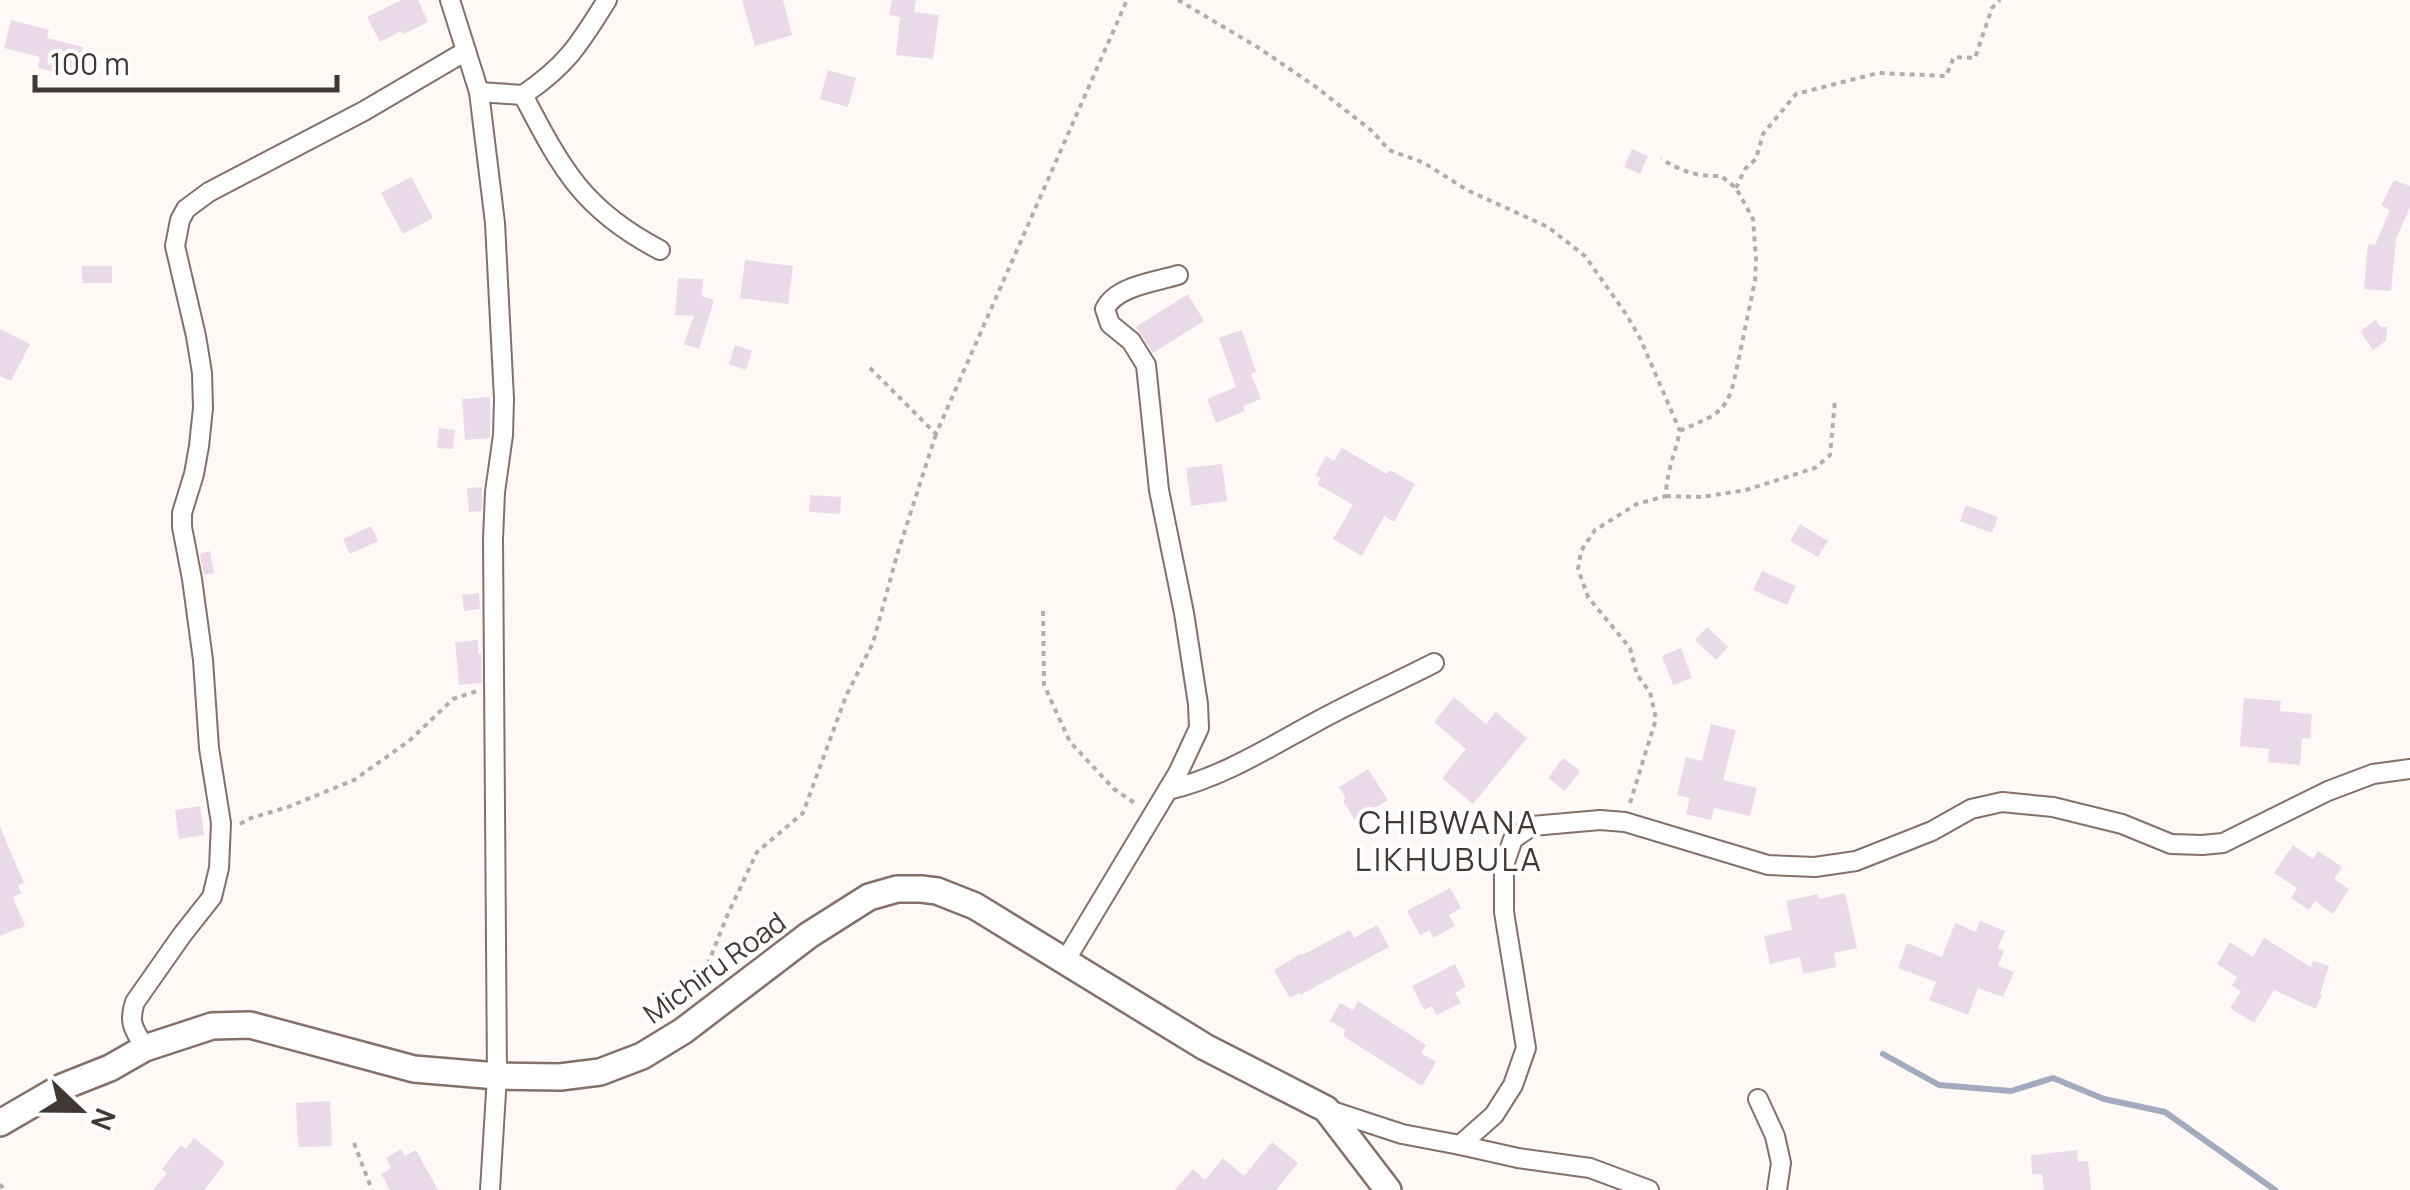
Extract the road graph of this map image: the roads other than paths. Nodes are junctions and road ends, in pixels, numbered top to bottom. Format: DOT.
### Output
graph roads {
  1 [pos="450,0"];
  2 [pos="606,0"];
  3 [pos="466,51"];
  4 [pos="478,92"];
  5 [pos="522,95"];
  6 [pos="660,250"];
  7 [pos="1178,275"];
  8 [pos="1434,663"];
  9 [pos="2410,769"];
  10 [pos="1168,790"];
  11 [pos="1065,961"];
  12 [pos="145,1048"];
  13 [pos="497,1076"];
  14 [pos="1758,1099"];
  15 [pos="1326,1109"];
  16 [pos="0,1123"];
  17 [pos="1460,1145"];
  18 [pos="490,1190"];
  19 [pos="1388,1190"];
  20 [pos="1648,1190"];
  21 [pos="1777,1190"];
  1 -- 3 [label="street"];
  2 -- 5 [label="street"];
  3 -- 4 [label="street"];
  3 -- 12 [label="street"];
  4 -- 5 [label="street"];
  4 -- 13 [label="street"];
  5 -- 6 [label="street"];
  7 -- 10 [label="street"];
  8 -- 10 [label="street"];
  9 -- 17 [label="street"];
  10 -- 11 [label="street"];
  11 -- 13 [label="street, Michiru Road"];
  11 -- 15 [label="street, Michiru Road"];
  12 -- 13 [label="street, Michiru Road"];
  12 -- 16 [label="street, Michiru Road"];
  13 -- 18 [label="street"];
  14 -- 21 [label="street"];
  15 -- 17 [label="street"];
  15 -- 19 [label="street, Michiru Road"];
  17 -- 20 [label="street"];
}
